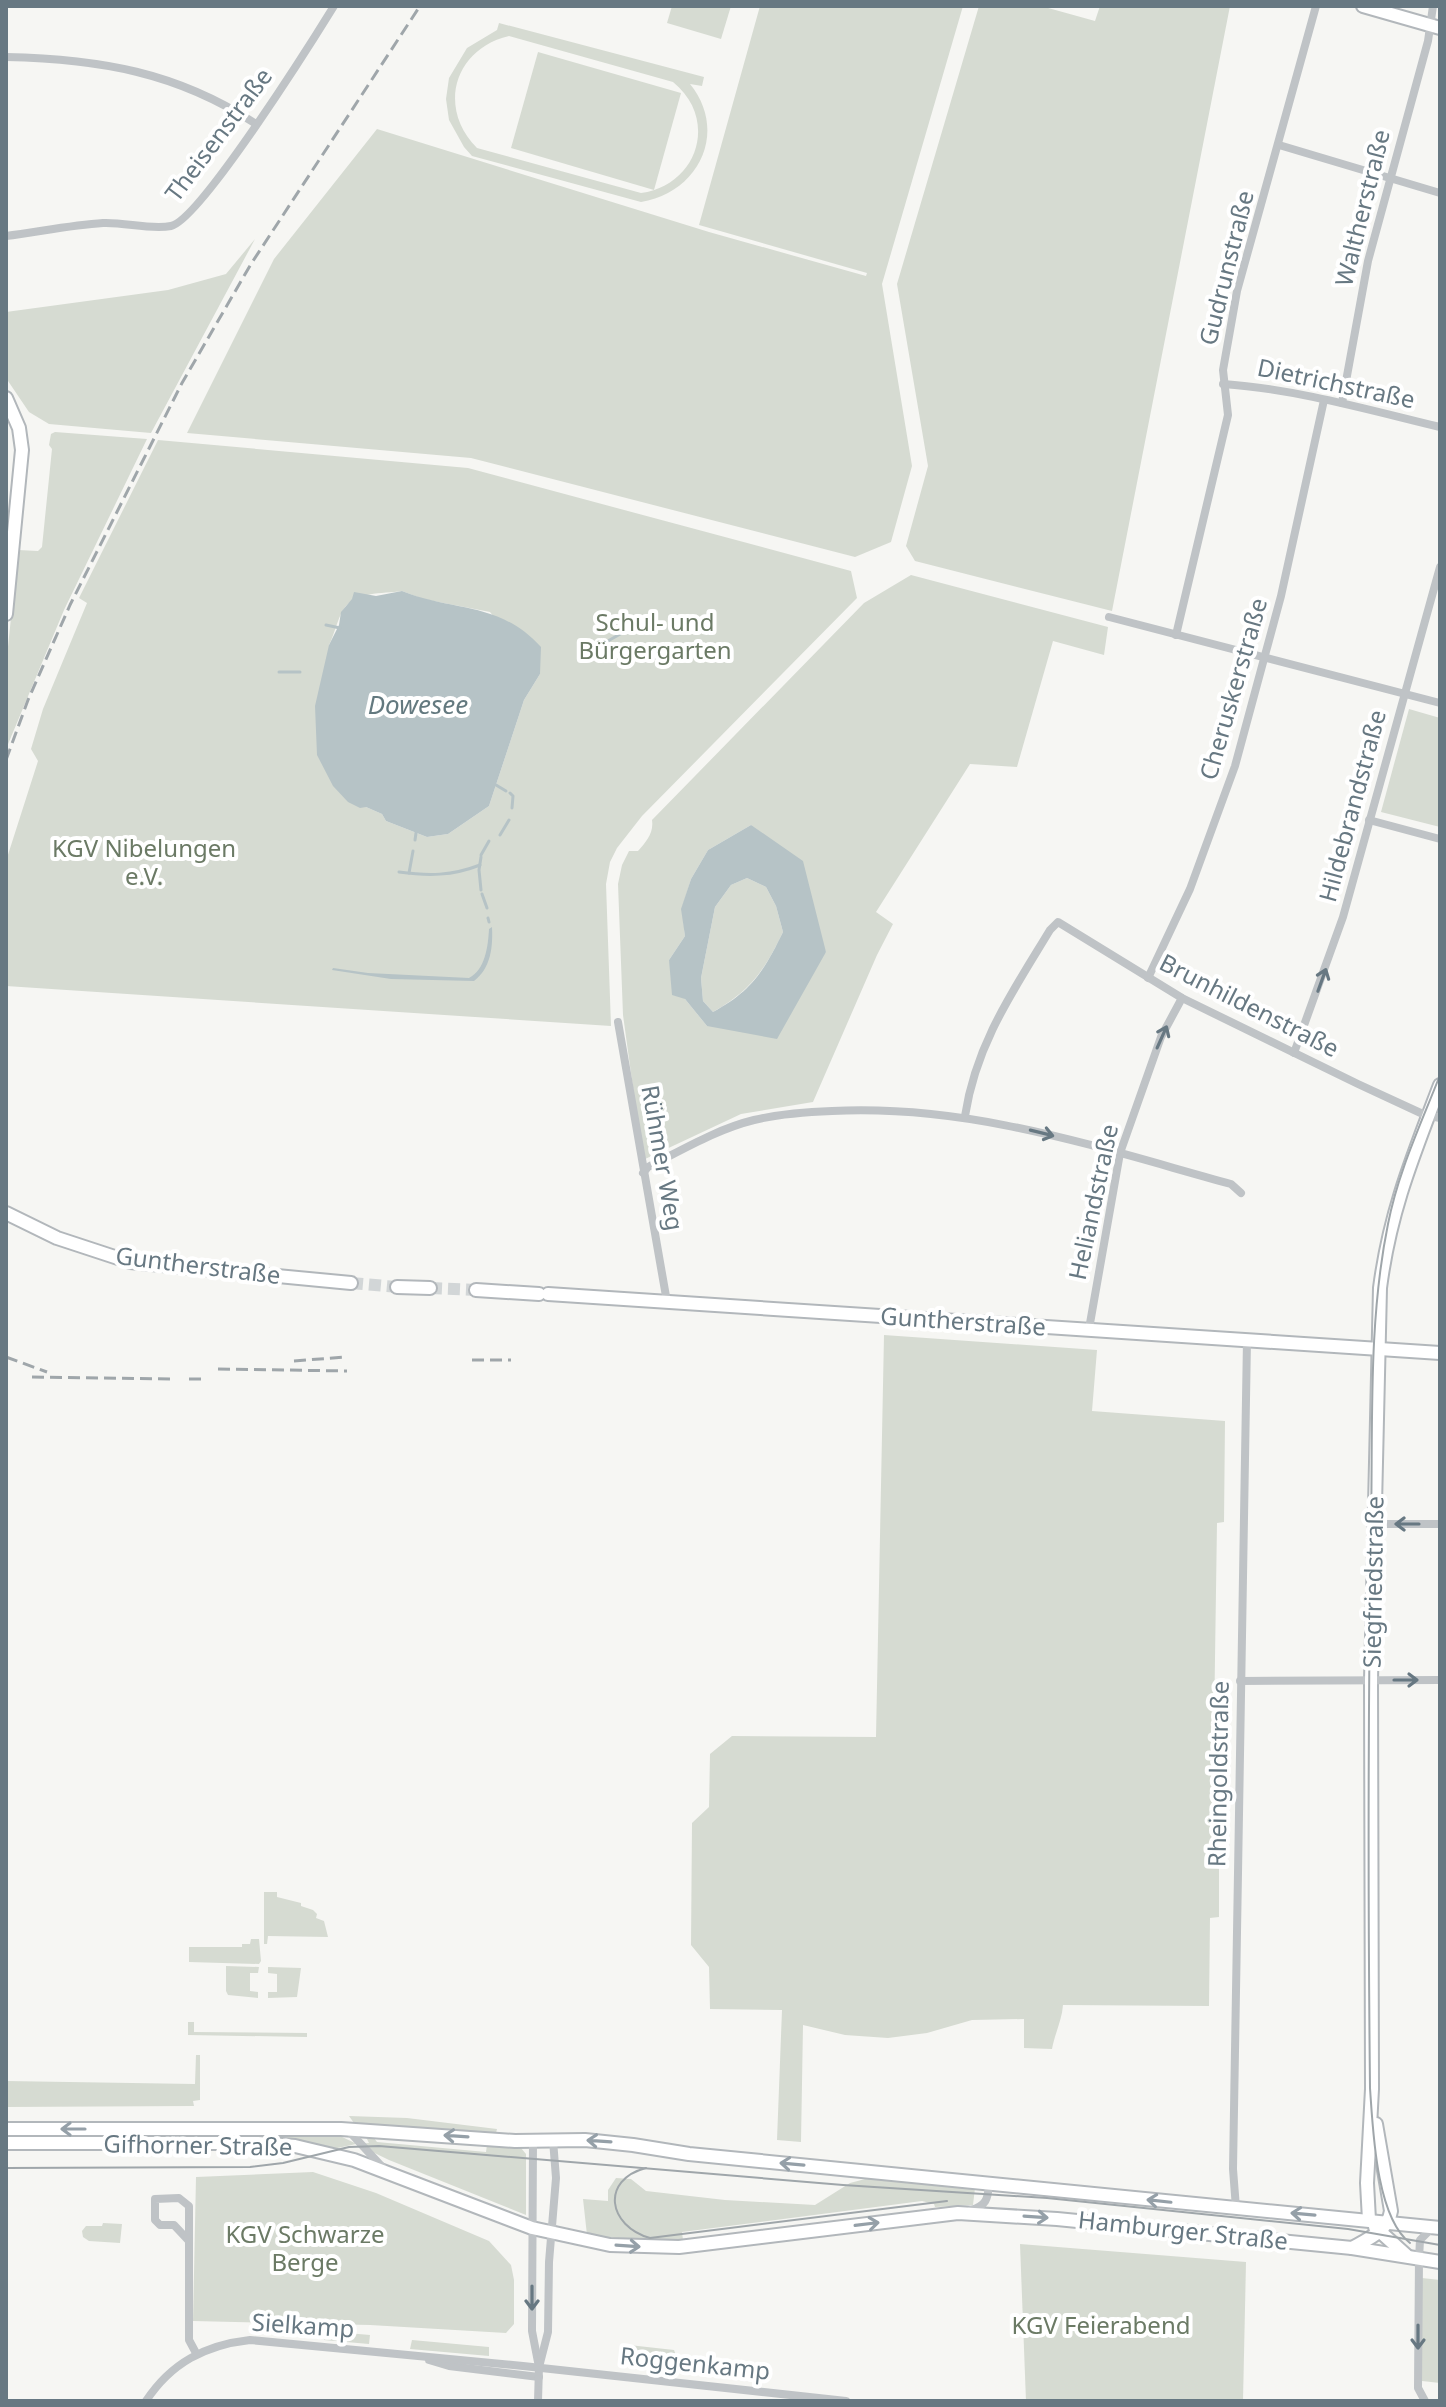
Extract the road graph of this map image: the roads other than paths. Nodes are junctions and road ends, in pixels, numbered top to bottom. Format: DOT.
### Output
graph roads {
  1 [pos="334,6"];
  2 [pos="1316,6"];
  3 [pos="1363,6"];
  4 [pos="1433,6"];
  5 [pos="1435,26"];
  6 [pos="6,57"];
  7 [pos="256,124"];
  8 [pos="1279,145"];
  9 [pos="1390,179"];
  10 [pos="1440,193"];
  11 [pos="6,236"];
  12 [pos="1223,384"];
  13 [pos="6,398"];
  14 [pos="1324,400"];
  15 [pos="1342,403"];
  16 [pos="1440,427"];
  17 [pos="1440,567"];
  18 [pos="6,614"];
  19 [pos="1109,617"];
  20 [pos="1176,635"];
  21 [pos="1265,658"];
  22 [pos="1405,694"];
  23 [pos="1440,703"];
  24 [pos="1369,820"];
  25 [pos="1440,839"];
  26 [pos="1148,978"];
  27 [pos="1182,998"];
  28 [pos="618,1022"];
  29 [pos="1294,1053"];
  30 [pos="1440,1085"];
  31 [pos="965,1116"];
  32 [pos="1434,1117"];
  33 [pos="1120,1153"];
  34 [pos="643,1173"];
  35 [pos="1241,1193"];
  36 [pos="6,1213"];
  37 [pos="351,1283"];
  38 [pos="397,1287"];
  39 [pos="430,1288"];
  40 [pos="476,1290"];
  41 [pos="667,1302"];
  42 [pos="1089,1329"];
  43 [pos="1247,1340"];
  44 [pos="1377,1348"];
  45 [pos="1440,1353"];
  46 [pos="1375,1524"];
  47 [pos="1440,1524"];
  48 [pos="1371,1680"];
  49 [pos="1440,1680"];
  50 [pos="1240,1681"];
  51 [pos="6,2129"];
  52 [pos="347,2129"];
  53 [pos="553,2140"];
  54 [pos="533,2141"];
  55 [pos="6,2143"];
  56 [pos="1375,2158"];
  57 [pos="386,2171"];
  58 [pos="989,2184"];
  59 [pos="1236,2208"];
  60 [pos="958,2213"];
  61 [pos="1369,2220"];
  62 [pos="1384,2227"];
  63 [pos="532,2228"];
  64 [pos="1436,2228"];
  65 [pos="551,2234"];
  66 [pos="189,2241"];
  67 [pos="1352,2248"];
  68 [pos="1413,2258"];
  69 [pos="1440,2262"];
  70 [pos="196,2353"];
  71 [pos="409,2355"];
  72 [pos="539,2367"];
  73 [pos="539,2377"];
  74 [pos="146,2401"];
  75 [pos="538,2401"];
  76 [pos="846,2401"];
  77 [pos="1425,2401"];
  1 -- 7 [label="street, Theisenstraße"];
  2 -- 8 [label="street, Gudrunstraße"];
  3 -- 5 [label="main road"];
  4 -- 5 [label="street, Waltherstraße"];
  5 -- 9 [label="street, Waltherstraße"];
  6 -- 7 [label="street"];
  7 -- 11 [label="street, Theisenstraße"];
  8 -- 9 [label="street"];
  8 -- 12 [label="street, Gudrunstraße"];
  9 -- 10 [label="street"];
  9 -- 15 [label="street, Waltherstraße"];
  12 -- 14 [label="street, Dietrichstraße"];
  12 -- 20 [label="street, Gudrunstraße"];
  13 -- 18 [label="main road"];
  14 -- 15 [label="street, Dietrichstraße"];
  14 -- 21 [label="street, Cheruskerstraße"];
  15 -- 16 [label="street, Dietrichstraße"];
  17 -- 22 [label="street, Hildebrandstraße"];
  19 -- 20 [label="street"];
  20 -- 21 [label="street"];
  21 -- 22 [label="street"];
  21 -- 26 [label="street, Cheruskerstraße"];
  22 -- 23 [label="street"];
  22 -- 24 [label="street, Hildebrandstraße"];
  24 -- 25 [label="street"];
  29 -- 24 [label="street, Hildebrandstraße, one-way"];
  26 -- 27 [label="street, Brunhildenstraße"];
  26 -- 31 [label="street, Brunhildenstraße"];
  27 -- 29 [label="street, Brunhildenstraße"];
  33 -- 27 [label="street, Heliandstraße, one-way"];
  28 -- 34 [label="street, Rühmer Weg"];
  29 -- 32 [label="street, Brunhildenstraße"];
  30 -- 32 [label="main road, Siegfriedstraße"];
  31 -- 33 [label="street, one-way"];
  31 -- 34 [label="street"];
  32 -- 44 [label="main road, Siegfriedstraße"];
  33 -- 35 [label="street"];
  33 -- 42 [label="street, Heliandstraße"];
  34 -- 41 [label="street, Rühmer Weg"];
  36 -- 37 [label="main road, Guntherstraße"];
  38 -- 39 [label="main road"];
  40 -- 41 [label="main road, Guntherstraße"];
  41 -- 42 [label="main road, Guntherstraße"];
  42 -- 43 [label="main road, Guntherstraße"];
  43 -- 44 [label="main road, Guntherstraße"];
  43 -- 50 [label="street, Rheingoldstraße"];
  44 -- 45 [label="main road, Guntherstraße"];
  44 -- 46 [label="main road, Siegfriedstraße"];
  47 -- 46 [label="street, one-way"];
  46 -- 48 [label="main road, Siegfriedstraße"];
  48 -- 49 [label="street, one-way"];
  48 -- 50 [label="street"];
  48 -- 56 [label="main road, Siegfriedstraße"];
  50 -- 59 [label="street, Rheingoldstraße"];
  52 -- 51 [label="main road, Gifhorner Straße, one-way"];
  54 -- 52 [label="main road, Gifhorner Straße, one-way"];
  52 -- 57 [label="street, Gifhorner Straße"];
  53 -- 54 [label="main road, Gifhorner Straße"];
  58 -- 53 [label="main road, Hamburger Straße, one-way"];
  53 -- 65 [label="street"];
  54 -- 63 [label="street"];
  55 -- 57 [label="main road, Gifhorner Straße"];
  56 -- 61 [label="main road, Siegfriedstraße"];
  56 -- 62 [label="main road, Siegfriedstraße"];
  57 -- 63 [label="main road, Gifhorner Straße"];
  59 -- 58 [label="main road, Hamburger Straße, one-way"];
  58 -- 60 [label="street, Hamburger Straße"];
  61 -- 59 [label="main road, Hamburger Straße, one-way"];
  65 -- 60 [label="main road, Hamburger Straße, one-way"];
  60 -- 67 [label="main road, Hamburger Straße, one-way"];
  61 -- 62 [label="main road, Hamburger Straße"];
  62 -- 64 [label="main road, Hamburger Straße"];
  62 -- 67 [label="main road"];
  62 -- 68 [label="main road"];
  63 -- 65 [label="main road, Gifhorner Straße"];
  63 -- 72 [label="street, one-way"];
  64 -- 68 [label="street"];
  65 -- 72 [label="street"];
  66 -- 66 [label="street"];
  66 -- 70 [label="street"];
  67 -- 68 [label="main road, Hamburger Straße"];
  68 -- 69 [label="main road, Hamburger Straße"];
  68 -- 77 [label="street, one-way"];
  70 -- 71 [label="street, Sielkamp"];
  70 -- 74 [label="street, Sielkamp"];
  71 -- 72 [label="street, Sielkamp"];
  71 -- 73 [label="street, Sielkamp"];
  72 -- 73 [label="street"];
  72 -- 76 [label="street, Roggenkamp"];
  73 -- 75 [label="street"];
}
